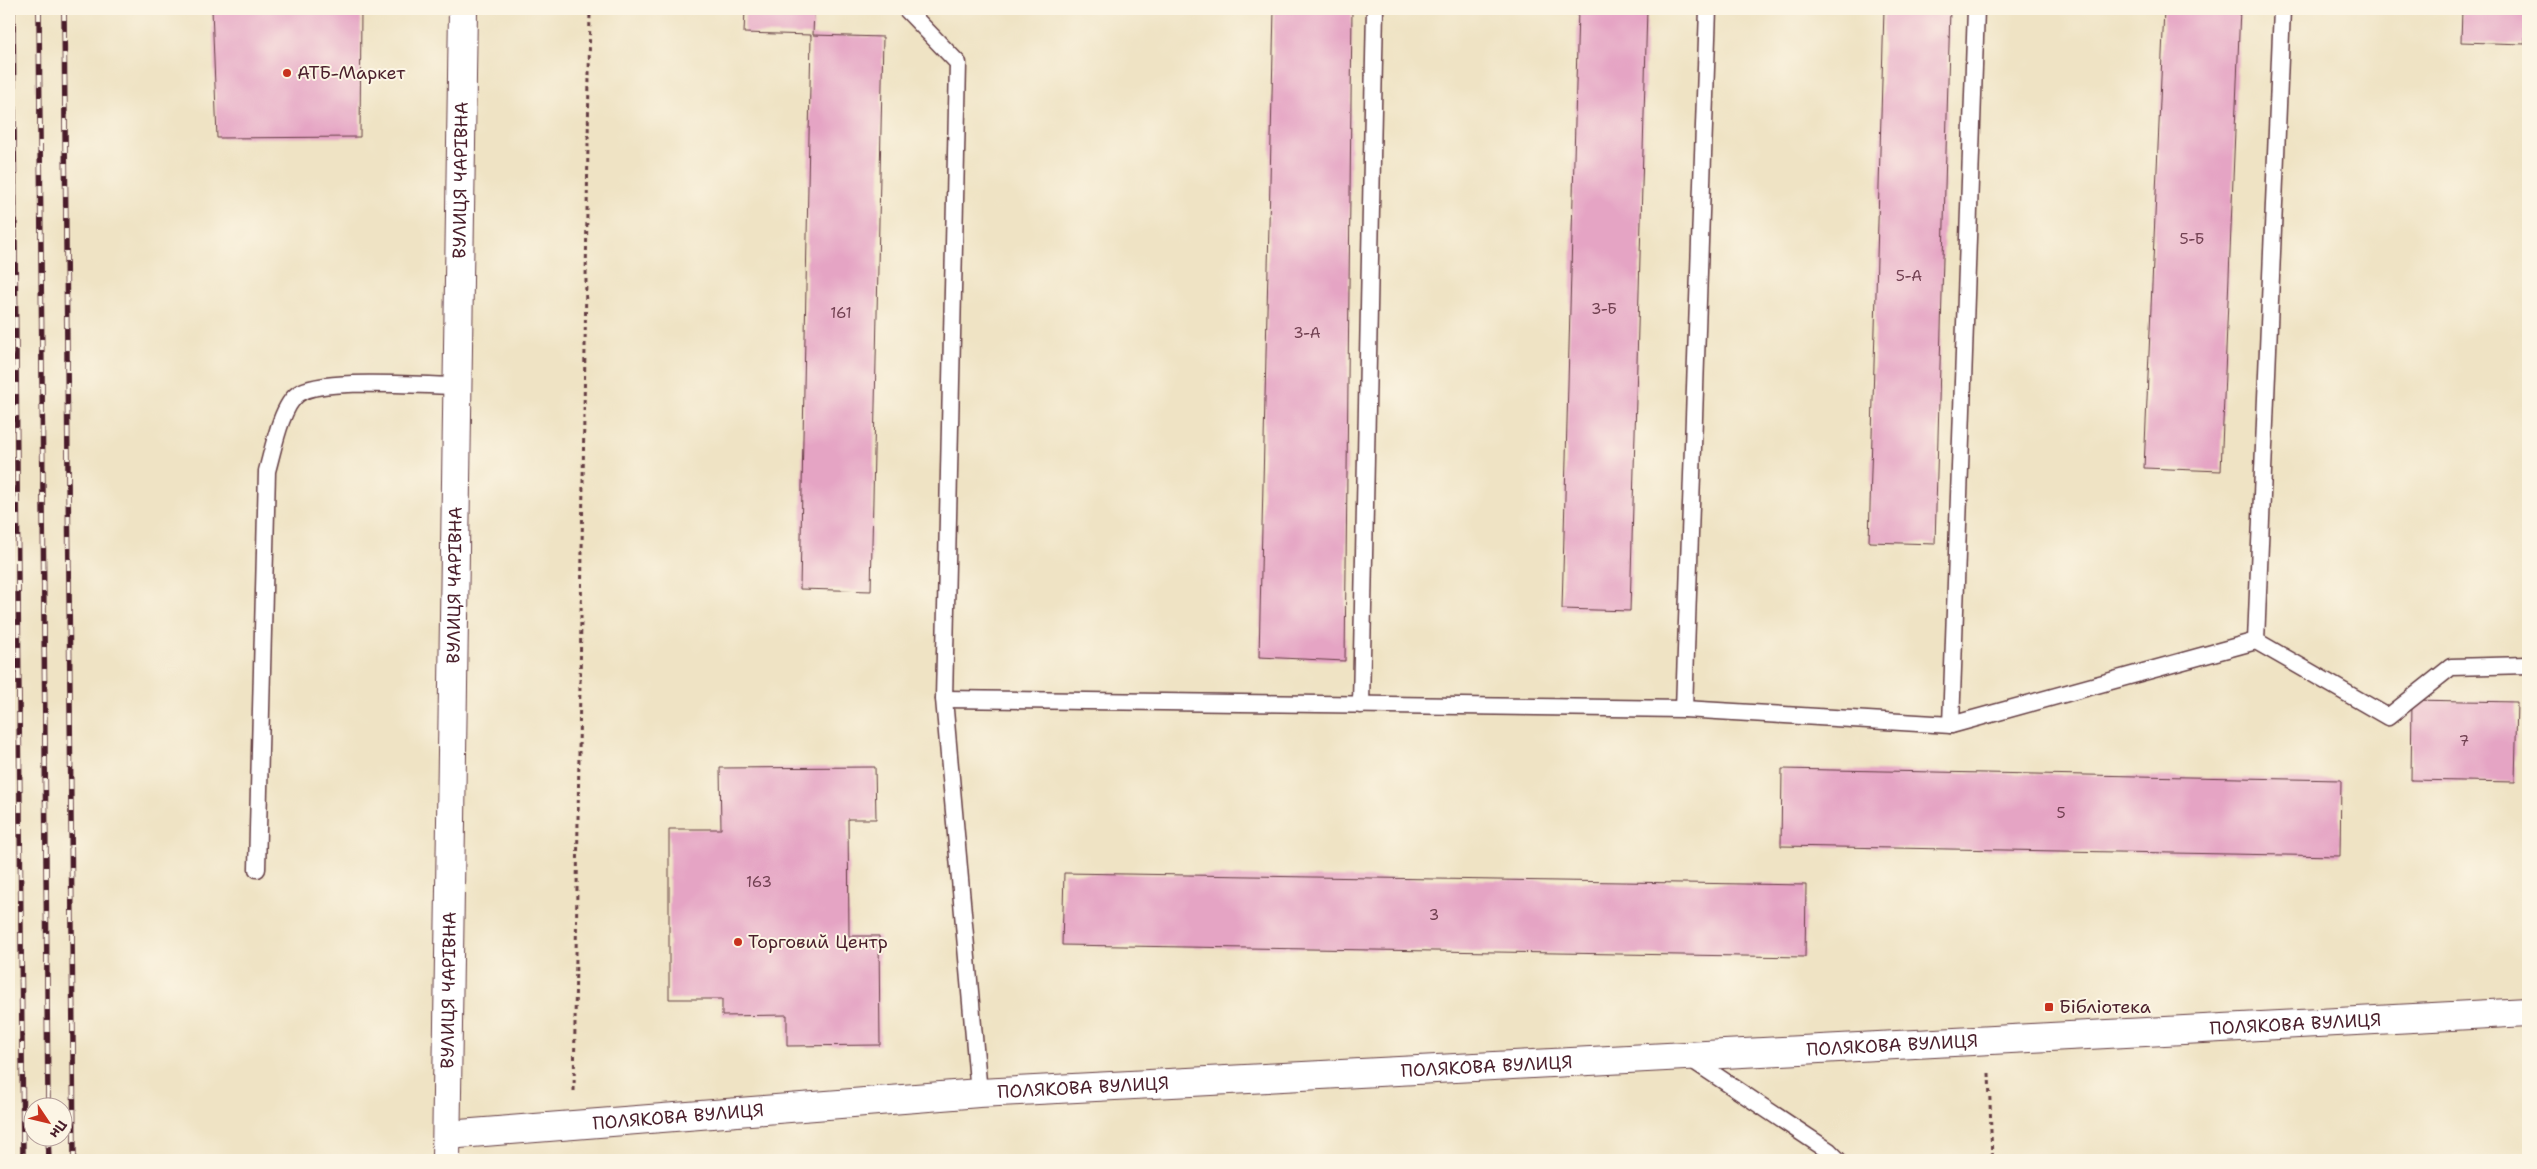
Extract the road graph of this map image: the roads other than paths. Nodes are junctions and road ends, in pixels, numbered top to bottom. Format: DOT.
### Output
graph roads {
  1 [pos="463,9"];
  2 [pos="906,9"];
  3 [pos="1375,9"];
  4 [pos="1708,9"];
  5 [pos="1976,9"];
  6 [pos="2282,9"];
  7 [pos="458,386"];
  8 [pos="2256,641"];
  9 [pos="2528,665"];
  10 [pos="944,699"];
  11 [pos="1361,705"];
  12 [pos="1684,709"];
  13 [pos="1951,725"];
  14 [pos="257,869"];
  15 [pos="2528,1012"];
  16 [pos="1686,1056"];
  17 [pos="979,1094"];
  18 [pos="446,1148"];
  19 [pos="1838,1160"];
  1 -- 7 [label="street, ВУЛИЦЯ ЧАРІВНА"];
  2 -- 10 [label="lane"];
  3 -- 11 [label="lane"];
  4 -- 12 [label="lane"];
  5 -- 13 [label="lane"];
  6 -- 8 [label="lane"];
  7 -- 14 [label="lane"];
  7 -- 18 [label="street, ВУЛИЦЯ ЧАРІВНА"];
  8 -- 9 [label="lane"];
  8 -- 13 [label="lane"];
  10 -- 11 [label="lane"];
  10 -- 17 [label="lane"];
  11 -- 12 [label="lane"];
  12 -- 13 [label="lane"];
  15 -- 16 [label="street, ПОЛЯКОВА ВУЛИЦЯ"];
  16 -- 17 [label="street, ПОЛЯКОВА ВУЛИЦЯ"];
  16 -- 19 [label="lane"];
  17 -- 18 [label="street, ПОЛЯКОВА ВУЛИЦЯ"];
}
